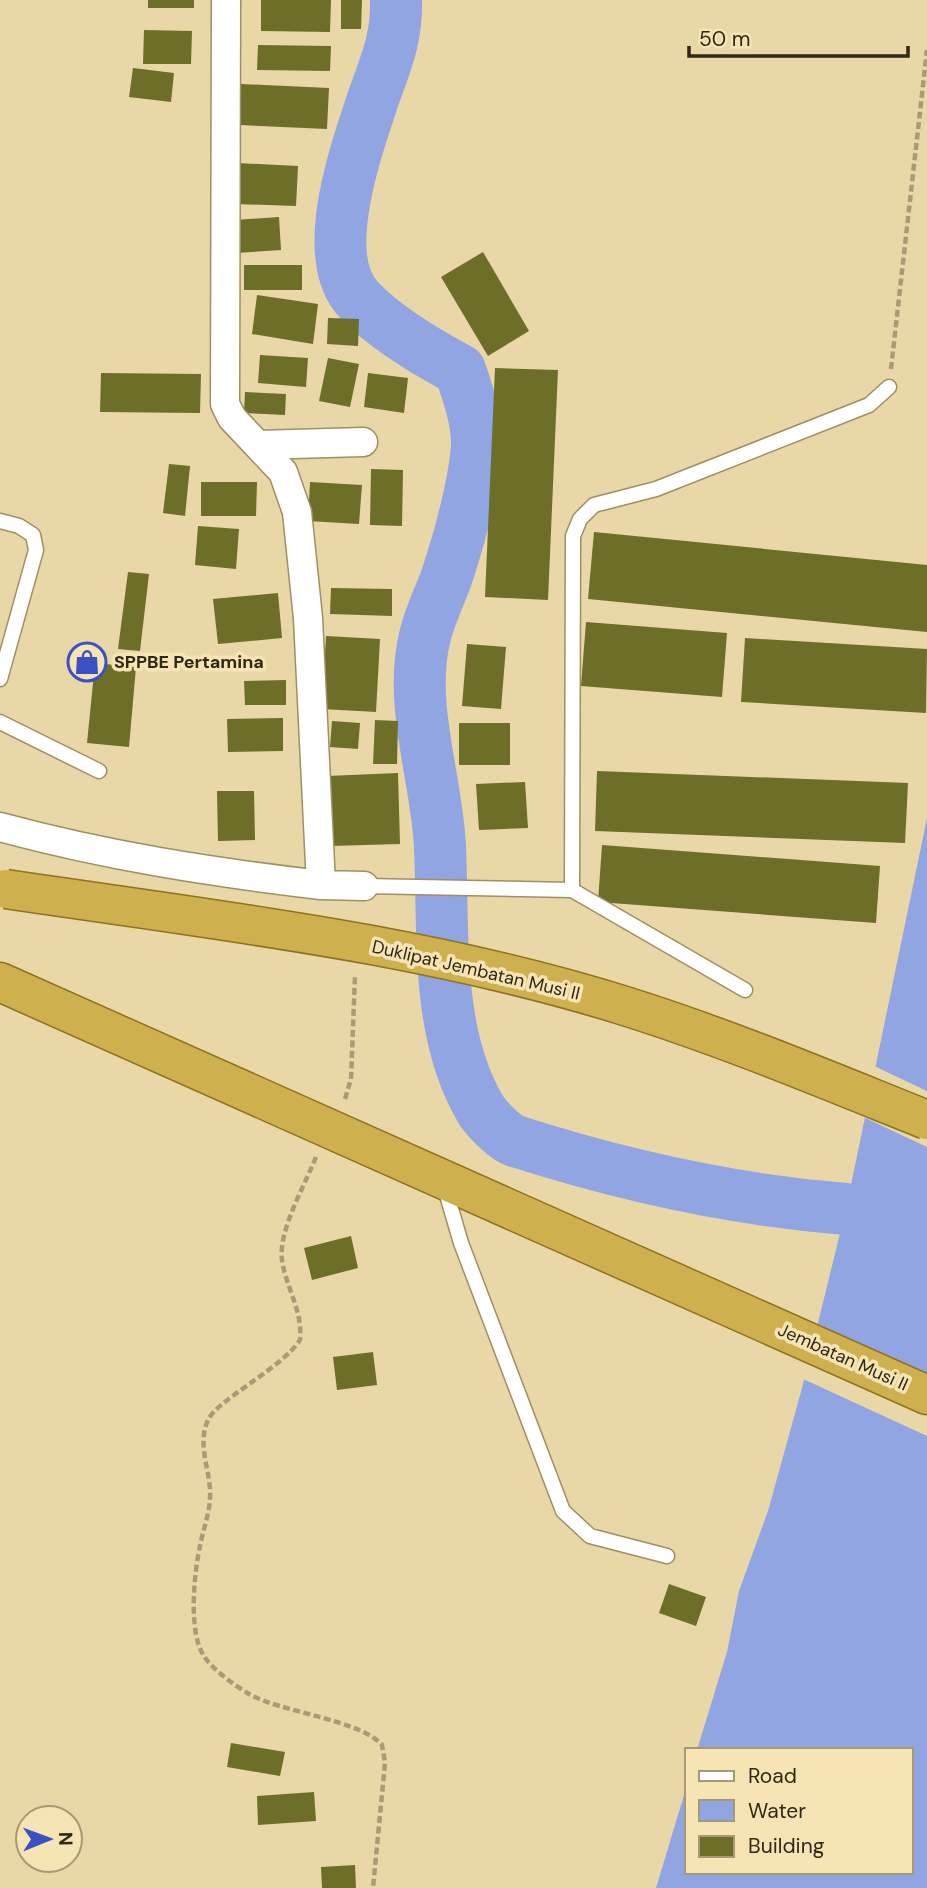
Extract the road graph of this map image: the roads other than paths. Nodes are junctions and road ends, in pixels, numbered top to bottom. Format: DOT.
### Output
graph roads {
  1 [pos="226,0"];
  2 [pos="889,387"];
  3 [pos="363,442"];
  4 [pos="258,445"];
  5 [pos="0,522"];
  6 [pos="0,675"];
  7 [pos="0,722"];
  8 [pos="99,771"];
  9 [pos="0,827"];
  10 [pos="321,884"];
  11 [pos="364,886"];
  12 [pos="3,888"];
  13 [pos="572,890"];
  14 [pos="0,982"];
  15 [pos="745,990"];
  16 [pos="927,1120"];
  17 [pos="443,1181"];
  18 [pos="927,1395"];
  19 [pos="667,1556"];
  1 -- 4 [label="street"];
  2 -- 13 [label="lane"];
  3 -- 4 [label="street"];
  4 -- 10 [label="street"];
  5 -- 6 [label="lane"];
  7 -- 8 [label="lane"];
  9 -- 10 [label="street"];
  10 -- 11 [label="street"];
  11 -- 13 [label="lane"];
  12 -- 16 [label="highway, Duklipat Jembatan Musi II, bridge"];
  13 -- 15 [label="lane"];
  14 -- 17 [label="highway, Jembatan Musi II"];
  17 -- 18 [label="highway, Jembatan Musi II"];
  17 -- 19 [label="lane"];
}
